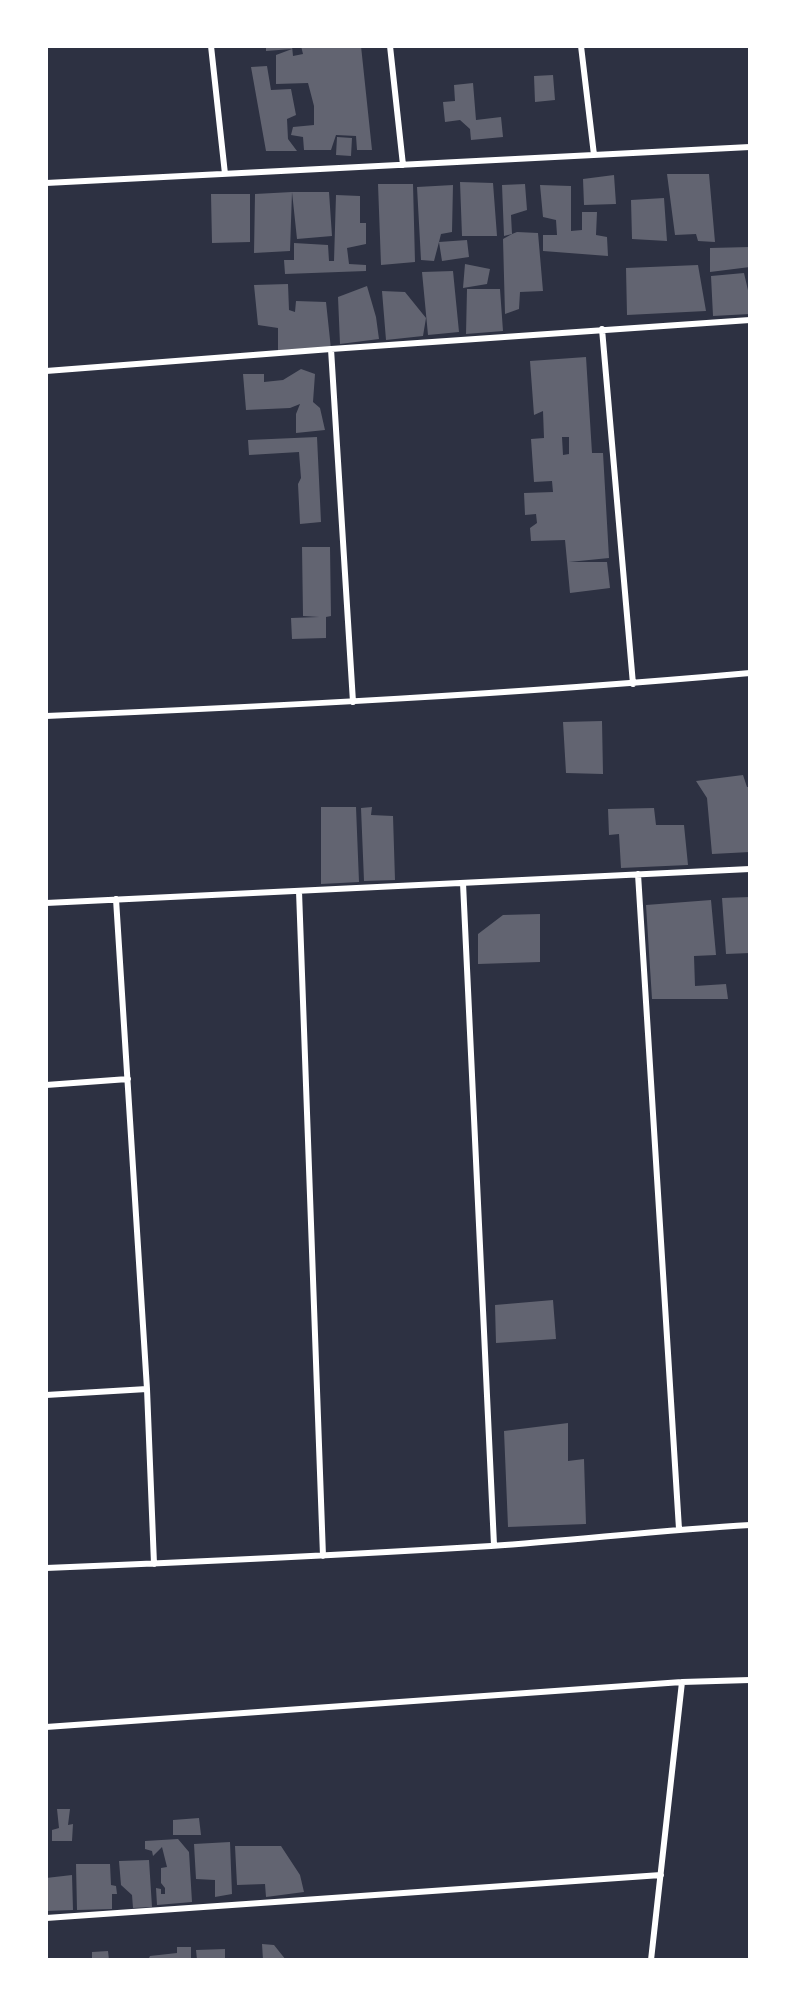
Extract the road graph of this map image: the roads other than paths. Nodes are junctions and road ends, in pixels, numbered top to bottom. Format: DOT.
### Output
graph roads {
  1 [pos="211,46"];
  2 [pos="390,46"];
  3 [pos="581,46"];
  4 [pos="750,147"];
  5 [pos="594,155"];
  6 [pos="403,165"];
  7 [pos="225,174"];
  8 [pos="46,183"];
  9 [pos="750,320"];
  10 [pos="602,330"];
  11 [pos="331,349"];
  12 [pos="46,371"];
  13 [pos="750,673"];
  14 [pos="633,684"];
  15 [pos="353,702"];
  16 [pos="46,716"];
  17 [pos="750,869"];
  18 [pos="638,874"];
  19 [pos="463,883"];
  20 [pos="299,891"];
  21 [pos="116,899"];
  22 [pos="46,903"];
  23 [pos="128,1079"];
  24 [pos="46,1085"];
  25 [pos="147,1389"];
  26 [pos="46,1395"];
  27 [pos="750,1525"];
  28 [pos="679,1529"];
  29 [pos="494,1545"];
  30 [pos="323,1556"];
  31 [pos="154,1564"];
  32 [pos="46,1568"];
  33 [pos="750,1680"];
  34 [pos="682,1682"];
  35 [pos="46,1727"];
  36 [pos="661,1875"];
  37 [pos="46,1918"];
  38 [pos="651,1959"];
  1 -- 7 [label="street"];
  2 -- 6 [label="street"];
  3 -- 5 [label="street"];
  4 -- 5 [label="street"];
  5 -- 6 [label="street"];
  6 -- 7 [label="street"];
  7 -- 8 [label="street"];
  9 -- 10 [label="street"];
  10 -- 11 [label="street"];
  10 -- 14 [label="street"];
  11 -- 12 [label="street"];
  11 -- 15 [label="street"];
  13 -- 14 [label="street"];
  14 -- 15 [label="street"];
  15 -- 16 [label="street"];
  17 -- 18 [label="street"];
  18 -- 19 [label="street"];
  18 -- 28 [label="street"];
  19 -- 20 [label="street"];
  19 -- 29 [label="street"];
  20 -- 21 [label="street"];
  20 -- 30 [label="street"];
  21 -- 22 [label="street"];
  21 -- 23 [label="street"];
  23 -- 24 [label="street"];
  23 -- 25 [label="street"];
  25 -- 26 [label="street"];
  25 -- 31 [label="street"];
  27 -- 28 [label="street"];
  28 -- 29 [label="street"];
  29 -- 30 [label="street"];
  30 -- 31 [label="street"];
  31 -- 32 [label="street"];
  33 -- 34 [label="street"];
  34 -- 35 [label="street"];
  34 -- 36 [label="street"];
  36 -- 37 [label="street"];
  36 -- 38 [label="street"];
}
